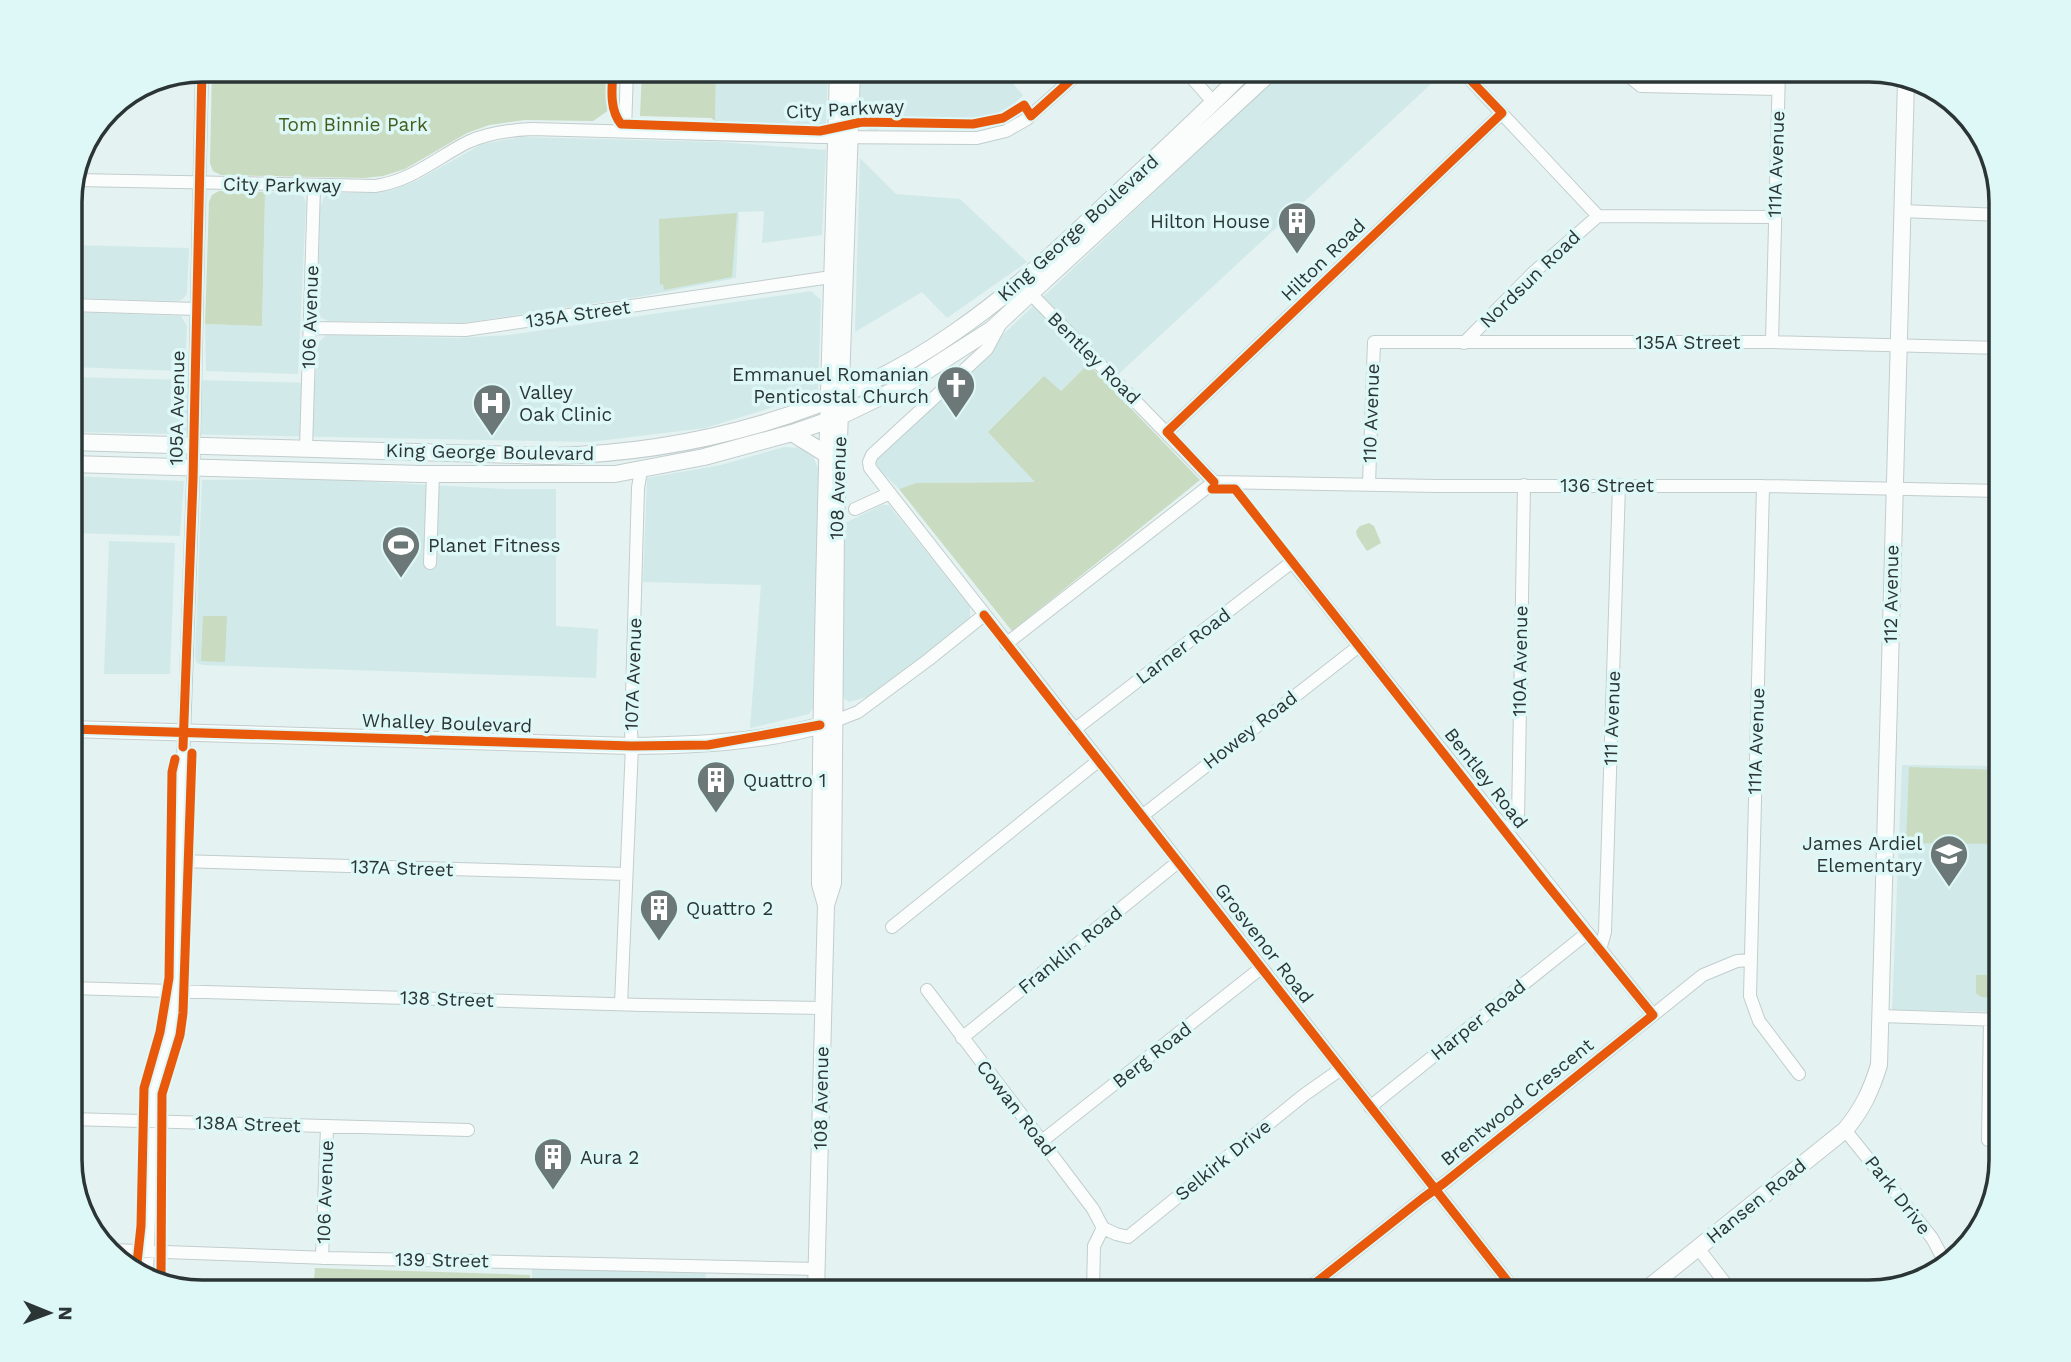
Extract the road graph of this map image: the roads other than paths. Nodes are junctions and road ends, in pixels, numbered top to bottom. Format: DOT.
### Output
graph roads {
  1 [pos="202,82"];
  2 [pos="627,82"];
  3 [pos="839,82"];
  4 [pos="850,82"];
  5 [pos="1069,82"];
  6 [pos="1196,82"];
  7 [pos="1234,82"];
  8 [pos="1260,82"];
  9 [pos="1472,82"];
  10 [pos="1639,82"];
  11 [pos="1778,82"];
  12 [pos="1778,89"];
  13 [pos="1906,89"];
  14 [pos="1214,103"];
  15 [pos="1502,113"];
  16 [pos="625,130"];
  17 [pos="843,137"];
  18 [pos="85,180"];
  19 [pos="199,183"];
  20 [pos="314,186"];
  21 [pos="1902,211"];
  22 [pos="1989,215"];
  23 [pos="1598,216"];
  24 [pos="1774,217"];
  25 [pos="839,276"];
  26 [pos="1032,295"];
  27 [pos="83,305"];
  28 [pos="195,309"];
  29 [pos="1003,320"];
  30 [pos="310,328"];
  31 [pos="1374,342"];
  32 [pos="1772,342"];
  33 [pos="1464,343"];
  34 [pos="1898,344"];
  35 [pos="1989,348"];
  36 [pos="835,397"];
  37 [pos="834,418"];
  38 [pos="1167,432"];
  39 [pos="792,433"];
  40 [pos="83,442"];
  41 [pos="193,446"];
  42 [pos="306,449"];
  43 [pos="422,452"];
  44 [pos="454,453"];
  45 [pos="826,454"];
  46 [pos="872,455"];
  47 [pos="83,464"];
  48 [pos="193,467"];
  49 [pos="641,470"];
  50 [pos="433,474"];
  51 [pos="1214,482"];
  52 [pos="1369,484"];
  53 [pos="1524,485"];
  54 [pos="1619,485"];
  55 [pos="1763,485"];
  56 [pos="1894,488"];
  57 [pos="1989,491"];
  58 [pos="890,493"];
  59 [pos="861,507"];
  60 [pos="1292,562"];
  61 [pos="430,563"];
  62 [pos="984,615"];
  63 [pos="1006,644"];
  64 [pos="1359,646"];
  65 [pos="827,723"];
  66 [pos="83,729"];
  67 [pos="1074,730"];
  68 [pos="184,732"];
  69 [pos="632,746"];
  70 [pos="1098,761"];
  71 [pos="1142,816"];
  72 [pos="1505,830"];
  73 [pos="179,861"];
  74 [pos="1178,862"];
  75 [pos="626,874"];
  76 [pos="892,928"];
  77 [pos="1586,934"];
  78 [pos="1601,950"];
  79 [pos="1750,960"];
  80 [pos="1261,968"];
  81 [pos="83,988"];
  82 [pos="175,990"];
  83 [pos="928,990"];
  84 [pos="621,1004"];
  85 [pos="823,1008"];
  86 [pos="1653,1016"];
  87 [pos="1881,1016"];
  88 [pos="1989,1019"];
  89 [pos="962,1038"];
  90 [pos="1341,1069"];
  91 [pos="1800,1074"];
  92 [pos="1864,1105"];
  93 [pos="1370,1107"];
  94 [pos="1989,1113"];
  95 [pos="83,1119"];
  96 [pos="152,1121"];
  97 [pos="327,1127"];
  98 [pos="468,1130"];
  99 [pos="1845,1130"];
  100 [pos="1987,1140"];
  101 [pos="1042,1141"];
  102 [pos="1435,1189"];
  103 [pos="1103,1228"];
  104 [pos="1698,1248"];
  105 [pos="123,1250"];
  106 [pos="148,1251"];
  107 [pos="1941,1255"];
  108 [pos="322,1258"];
  109 [pos="147,1266"];
  110 [pos="817,1269"];
  111 [pos="817,1280"];
  112 [pos="1093,1280"];
  113 [pos="1319,1280"];
  114 [pos="1507,1280"];
  115 [pos="1658,1280"];
  116 [pos="1723,1280"];
  1 -- 19 [label="street, 105A Avenue"];
  2 -- 16 [label="street"];
  3 -- 17 [label="main road, 108 Avenue"];
  4 -- 17 [label="main road, 108 Avenue"];
  5 -- 17 [label="street, City Parkway"];
  6 -- 14 [label="street"];
  7 -- 14 [label="main road, King George Boulevard"];
  8 -- 26 [label="main road, King George Boulevard"];
  9 -- 15 [label="street"];
  10 -- 12 [label="street"];
  11 -- 12 [label="street, 111A Avenue"];
  12 -- 24 [label="street, 111A Avenue"];
  13 -- 21 [label="main road, 112 Avenue"];
  14 -- 36 [label="main road, King George Boulevard"];
  15 -- 23 [label="street"];
  15 -- 38 [label="street, Hilton Road"];
  16 -- 17 [label="street, City Parkway"];
  16 -- 20 [label="street, City Parkway"];
  17 -- 25 [label="main road, 108 Avenue"];
  18 -- 19 [label="street, City Parkway"];
  19 -- 20 [label="street, City Parkway"];
  19 -- 28 [label="street, 105A Avenue"];
  20 -- 30 [label="street, 106 Avenue"];
  21 -- 22 [label="street"];
  21 -- 34 [label="main road, 112 Avenue"];
  23 -- 24 [label="street"];
  23 -- 33 [label="street, Nordsun Road"];
  24 -- 32 [label="street, 111A Avenue"];
  25 -- 30 [label="street, 135A Street"];
  25 -- 36 [label="main road, 108 Avenue"];
  26 -- 29 [label="main road, King George Boulevard"];
  26 -- 38 [label="street, Bentley Road"];
  27 -- 28 [label="street"];
  28 -- 41 [label="street, 105A Avenue"];
  29 -- 37 [label="main road, King George Boulevard"];
  29 -- 46 [label="street, King George Boulevard"];
  30 -- 42 [label="street, 106 Avenue"];
  31 -- 33 [label="street, 135A Street"];
  31 -- 52 [label="street, 110 Avenue"];
  32 -- 33 [label="street, 135A Street"];
  32 -- 34 [label="street, 135A Street"];
  34 -- 35 [label="street, 135A Street"];
  34 -- 56 [label="main road, 112 Avenue"];
  36 -- 37 [label="main road, 108 Avenue"];
  36 -- 44 [label="main road, King George Boulevard"];
  37 -- 39 [label="main road, King George Boulevard"];
  37 -- 45 [label="main road, 108 Avenue"];
  37 -- 65 [label="main road, 108 Avenue"];
  38 -- 51 [label="street, Bentley Road"];
  39 -- 45 [label="main road"];
  39 -- 49 [label="main road, King George Boulevard"];
  40 -- 41 [label="main road, King George Boulevard"];
  41 -- 42 [label="main road, King George Boulevard"];
  41 -- 48 [label="street, 105A Avenue"];
  42 -- 43 [label="main road, King George Boulevard"];
  43 -- 44 [label="main road, King George Boulevard"];
  43 -- 50 [label="main road"];
  44 -- 50 [label="main road"];
  45 -- 65 [label="main road, 108 Avenue"];
  46 -- 58 [label="street, Grosvenor Road"];
  47 -- 48 [label="main road, King George Boulevard"];
  48 -- 50 [label="main road, King George Boulevard"];
  48 -- 68 [label="street, 105A Avenue"];
  49 -- 50 [label="main road, King George Boulevard"];
  49 -- 69 [label="street, 107A Avenue"];
  50 -- 61 [label="street"];
  51 -- 52 [label="street, 136 Street"];
  51 -- 63 [label="street"];
  52 -- 53 [label="street, 136 Street"];
  53 -- 54 [label="street, 136 Street"];
  53 -- 72 [label="street, 110A Avenue"];
  54 -- 55 [label="street, 136 Street"];
  54 -- 78 [label="street, 111 Avenue"];
  55 -- 56 [label="street, 136 Street"];
  55 -- 79 [label="street, 111A Avenue"];
  56 -- 57 [label="street, 136 Street"];
  56 -- 87 [label="main road, 112 Avenue"];
  58 -- 59 [label="street"];
  58 -- 62 [label="street, Grosvenor Road"];
  60 -- 64 [label="street, Bentley Road"];
  60 -- 67 [label="street, Larner Road"];
  62 -- 63 [label="street, Grosvenor Road"];
  62 -- 65 [label="street, Whalley Boulevard"];
  63 -- 67 [label="street, Grosvenor Road"];
  64 -- 71 [label="street, Howey Road"];
  64 -- 72 [label="street, Bentley Road"];
  65 -- 69 [label="main road, Whalley Boulevard"];
  65 -- 85 [label="main road, 108 Avenue"];
  66 -- 68 [label="main road, Whalley Boulevard"];
  67 -- 70 [label="street, Grosvenor Road"];
  68 -- 69 [label="main road, Whalley Boulevard"];
  68 -- 73 [label="street, 105A Avenue"];
  69 -- 75 [label="street, 107A Avenue"];
  70 -- 71 [label="street, Grosvenor Road"];
  70 -- 76 [label="street"];
  71 -- 74 [label="street, Grosvenor Road"];
  72 -- 77 [label="street, Bentley Road"];
  73 -- 75 [label="street, 137A Street"];
  73 -- 82 [label="street, 105A Avenue"];
  74 -- 80 [label="street, Grosvenor Road"];
  74 -- 89 [label="street, Franklin Road"];
  75 -- 84 [label="street, 107A Avenue"];
  77 -- 78 [label="street, Bentley Road"];
  77 -- 93 [label="street, Harper Road"];
  78 -- 86 [label="street, Bentley Road"];
  79 -- 86 [label="street, Brentwood Crescent"];
  79 -- 91 [label="street, 111A Avenue"];
  80 -- 90 [label="street, Grosvenor Road"];
  80 -- 101 [label="street, Berg Road"];
  81 -- 82 [label="street, 138 Street"];
  82 -- 84 [label="street, 138 Street"];
  82 -- 96 [label="street, 105A Avenue"];
  83 -- 89 [label="street, Cowan Road"];
  84 -- 85 [label="street, 138 Street"];
  85 -- 110 [label="main road, 108 Avenue"];
  86 -- 102 [label="street, Brentwood Crescent"];
  87 -- 88 [label="street"];
  87 -- 92 [label="main road, 112 Avenue"];
  89 -- 101 [label="street, Cowan Road"];
  90 -- 93 [label="street, Grosvenor Road"];
  90 -- 103 [label="street, Selkirk Drive"];
  92 -- 99 [label="main road, Hansen Road"];
  93 -- 102 [label="street, Grosvenor Road"];
  94 -- 100 [label="street"];
  95 -- 96 [label="street, 138A Street"];
  96 -- 97 [label="street, 138A Street"];
  96 -- 106 [label="street, 105A Avenue"];
  97 -- 98 [label="street, 138A Street"];
  97 -- 108 [label="street, 106 Avenue"];
  99 -- 104 [label="main road, Hansen Road"];
  99 -- 107 [label="street, Park Drive"];
  101 -- 103 [label="street, Cowan Road"];
  102 -- 113 [label="street, Brentwood Crescent"];
  102 -- 114 [label="street, Grosvenor Road"];
  103 -- 112 [label="street"];
  104 -- 115 [label="main road, Hansen Road"];
  104 -- 116 [label="street"];
  105 -- 106 [label="street, 139 Street"];
  106 -- 108 [label="street, 139 Street"];
  106 -- 109 [label="street, 105A Avenue"];
  108 -- 110 [label="street, 139 Street"];
  110 -- 111 [label="main road, 108 Avenue"];
}
